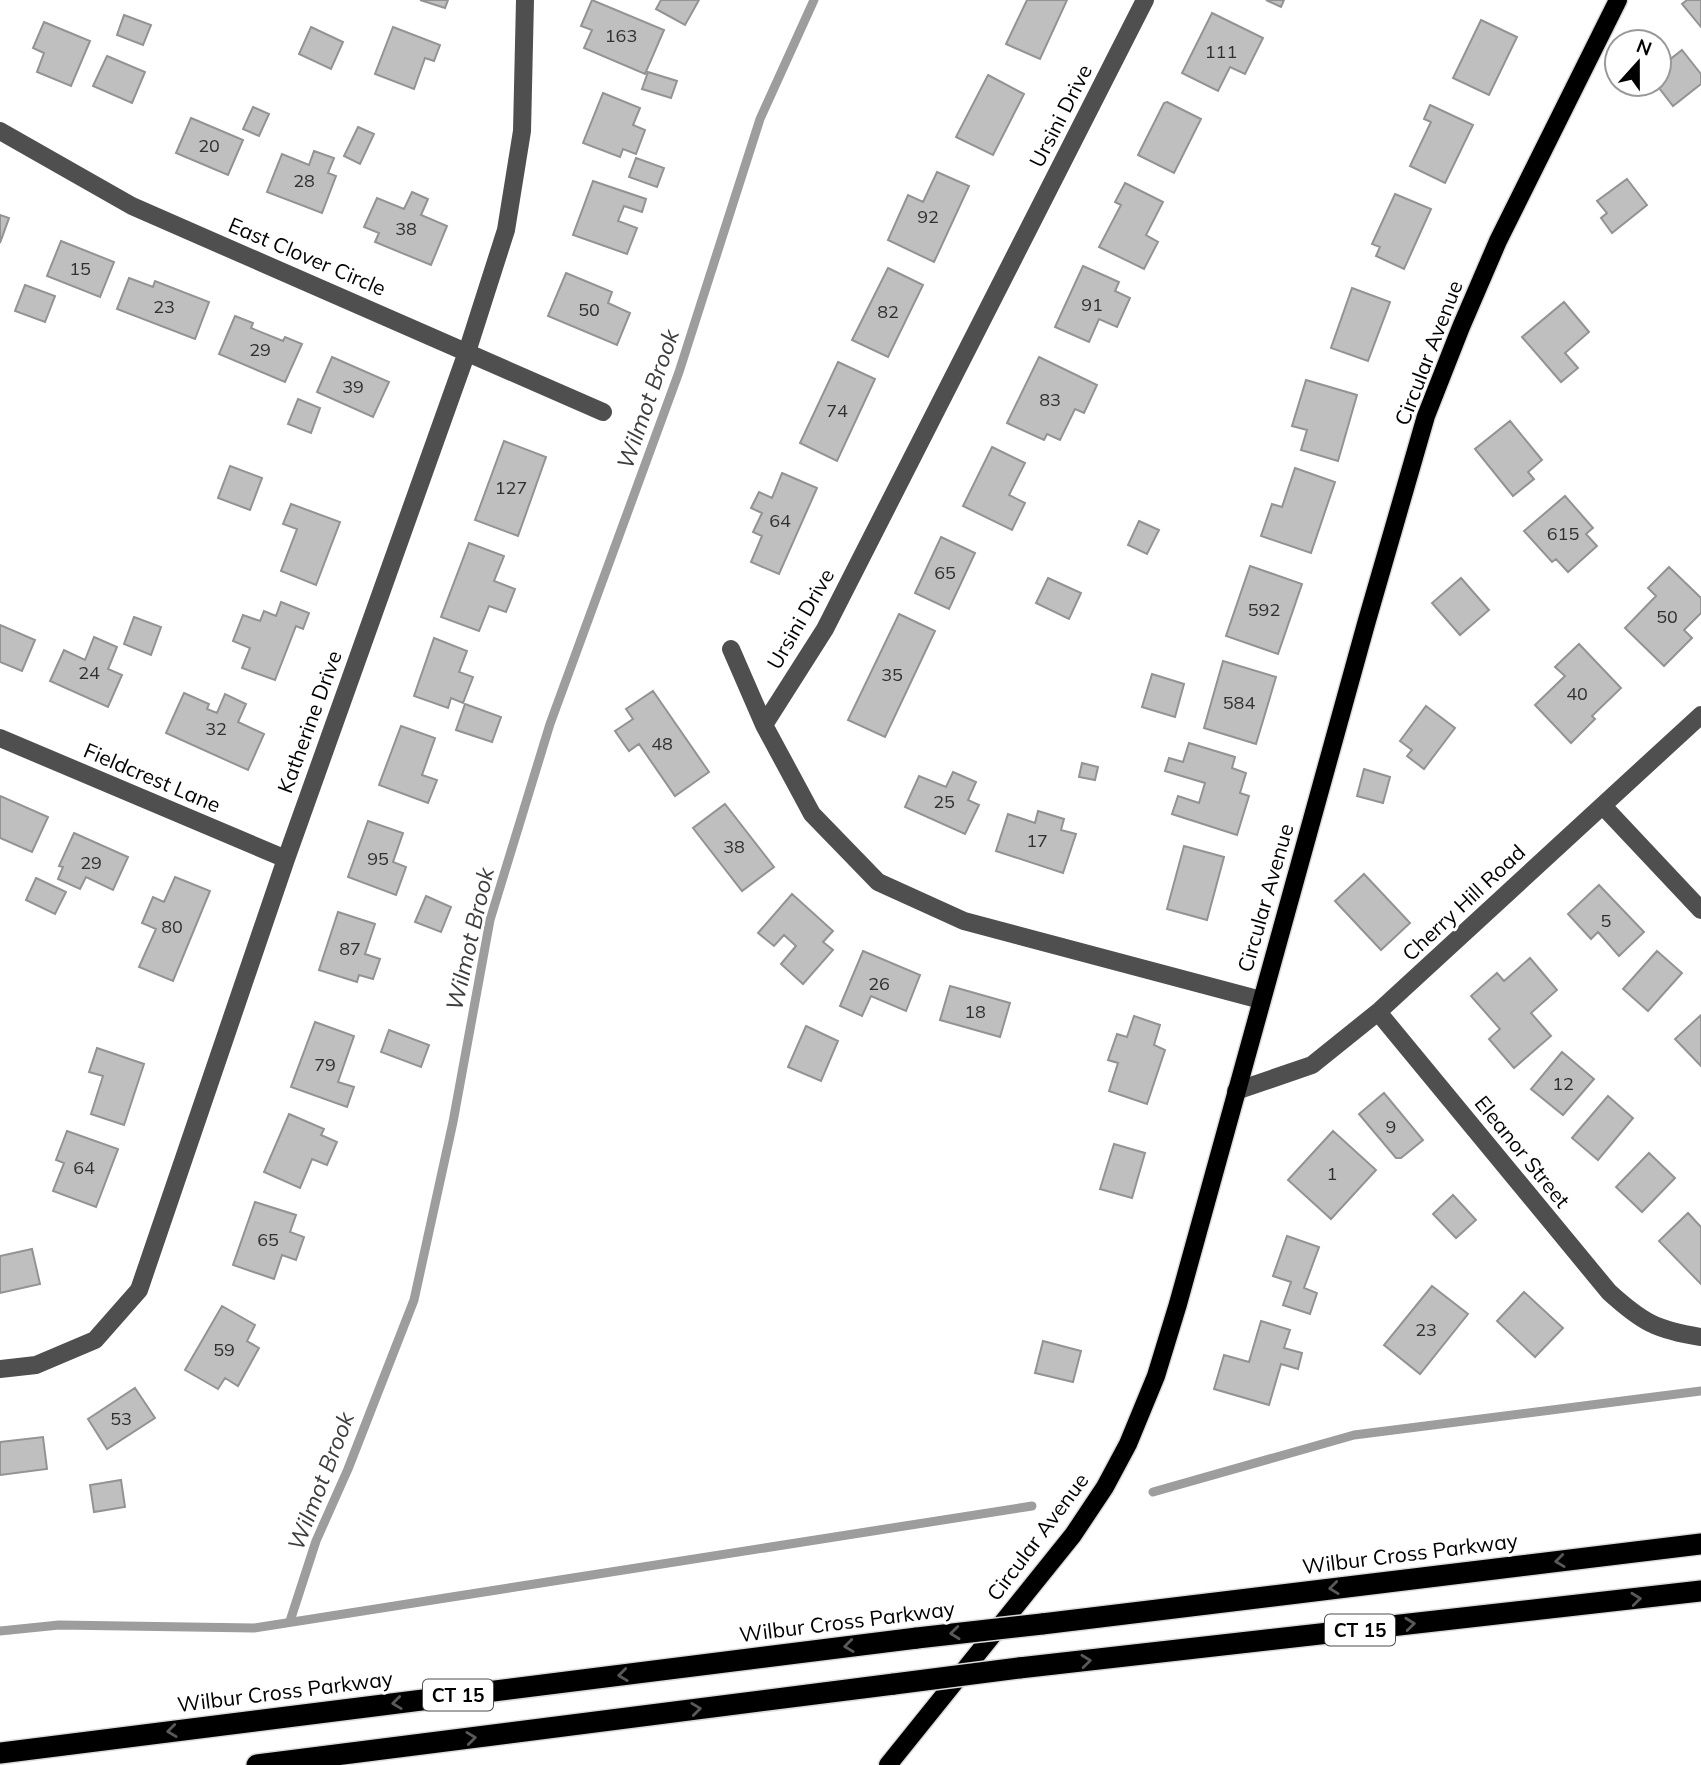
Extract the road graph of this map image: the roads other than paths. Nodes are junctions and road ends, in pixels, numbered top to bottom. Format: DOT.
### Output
graph roads {
  1 [pos="525,0"];
  2 [pos="1145,0"];
  3 [pos="1618,0"];
  4 [pos="0,131"];
  5 [pos="467,352"];
  6 [pos="603,412"];
  7 [pos="731,649"];
  8 [pos="1701,715"];
  9 [pos="764,725"];
  10 [pos="0,738"];
  11 [pos="1603,806"];
  12 [pos="285,859"];
  13 [pos="1701,910"];
  14 [pos="1261,1000"];
  15 [pos="1378,1012"];
  16 [pos="1236,1091"];
  17 [pos="1701,1337"];
  18 [pos="0,1369"];
  19 [pos="1701,1544"];
  20 [pos="1701,1591"];
  21 [pos="0,1753"];
  22 [pos="257,1765"];
  23 [pos="888,1765"];
  1 -- 5 [label="street, Katherine Drive"];
  2 -- 9 [label="street, Ursini Drive"];
  3 -- 14 [label="main road, Circular Avenue"];
  4 -- 5 [label="street, East Clover Circle"];
  5 -- 6 [label="street, East Clover Circle"];
  5 -- 12 [label="street, Katherine Drive"];
  7 -- 9 [label="street"];
  8 -- 11 [label="street, Cherry Hill Road"];
  9 -- 14 [label="street"];
  10 -- 12 [label="street, Fieldcrest Lane"];
  11 -- 13 [label="street"];
  11 -- 15 [label="street, Cherry Hill Road"];
  12 -- 18 [label="street, Katherine Drive"];
  14 -- 16 [label="main road, Circular Avenue"];
  15 -- 16 [label="street, Cherry Hill Road"];
  15 -- 17 [label="street, Eleanor Street"];
  16 -- 23 [label="main road, Circular Avenue"];
  19 -- 21 [label="highway, Wilbur Cross Parkway / CT 15, one-way, bridge"];
  22 -- 20 [label="highway, CT 15, one-way, bridge"];
}
